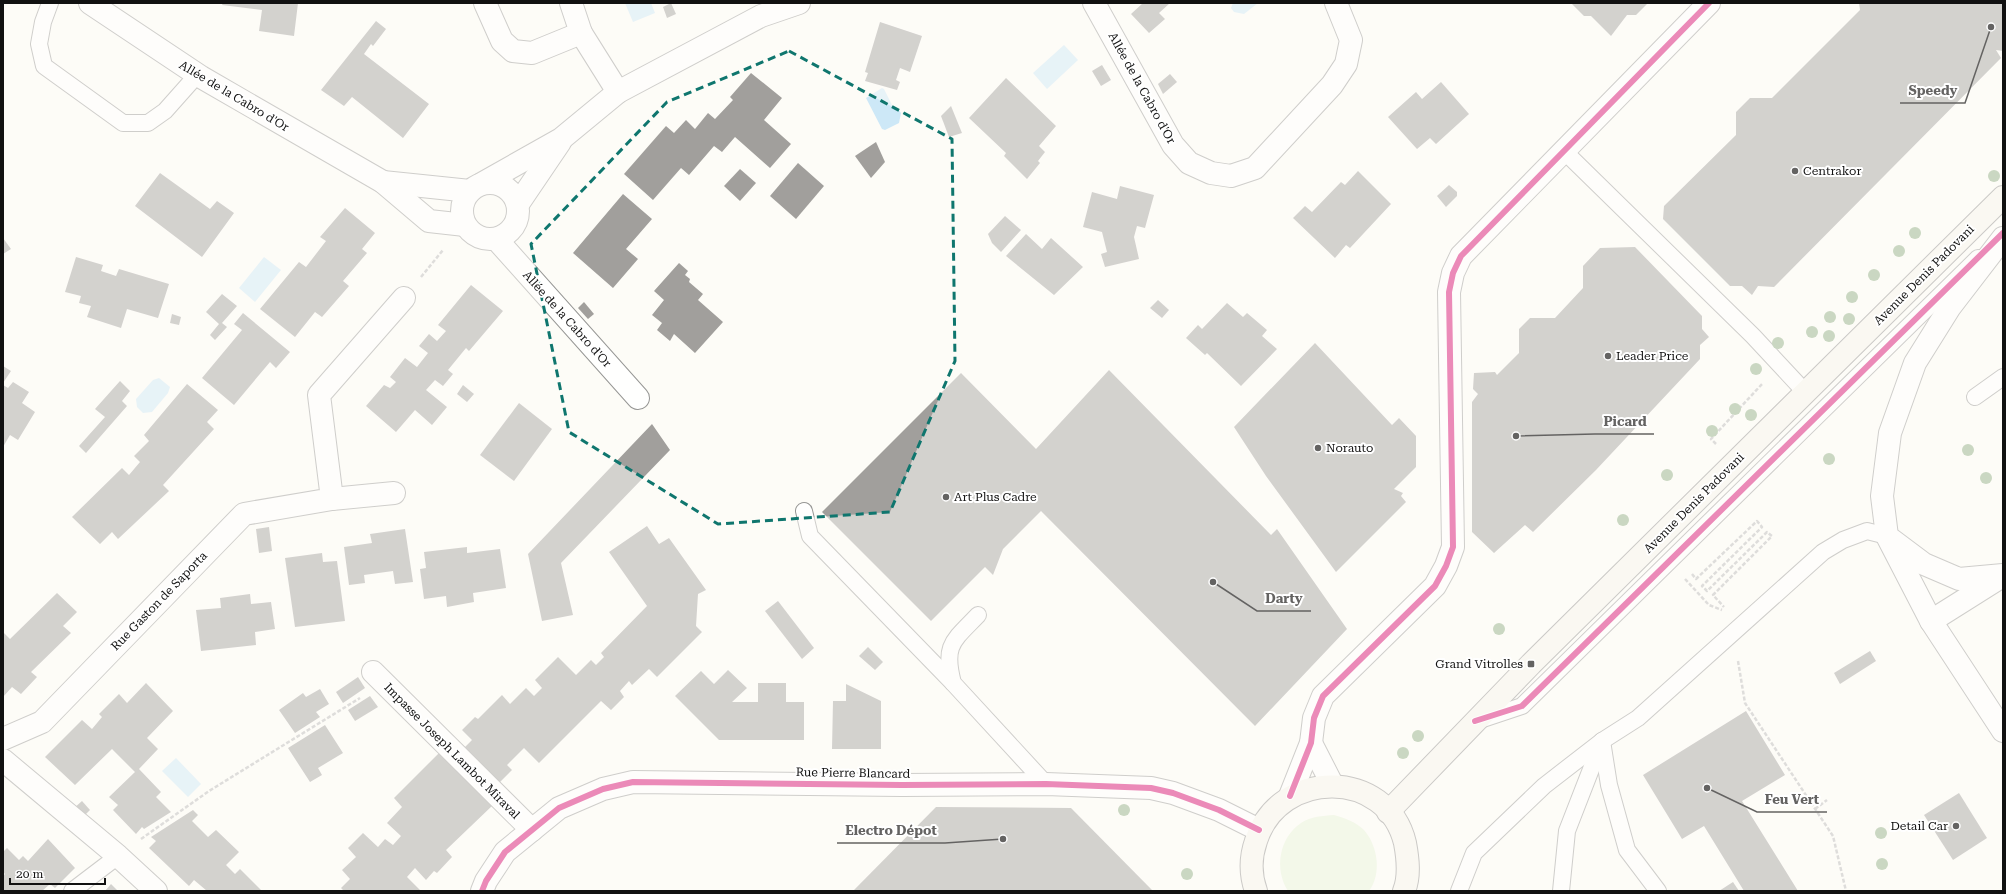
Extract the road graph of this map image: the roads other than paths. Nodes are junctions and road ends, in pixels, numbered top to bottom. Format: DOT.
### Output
graph roads {
  1 [pos="50,3"];
  2 [pos="90,3"];
  3 [pos="485,3"];
  4 [pos="571,3"];
  5 [pos="798,3"];
  6 [pos="1094,3"];
  7 [pos="1336,3"];
  8 [pos="1709,3"];
  9 [pos="581,33"];
  10 [pos="197,74"];
  11 [pos="618,92"];
  12 [pos="561,139"];
  13 [pos="1564,151"];
  14 [pos="383,182"];
  15 [pos="476,187"];
  16 [pos="2003,197"];
  17 [pos="518,204"];
  18 [pos="469,230"];
  19 [pos="2003,233"];
  20 [pos="2003,238"];
  21 [pos="496,240"];
  22 [pos="404,298"];
  23 [pos="2003,377"];
  24 [pos="1806,393"];
  25 [pos="1975,397"];
  26 [pos="638,398"];
  27 [pos="394,493"];
  28 [pos="332,499"];
  29 [pos="804,511"];
  30 [pos="1887,536"];
  31 [pos="2003,575"];
  32 [pos="978,615"];
  33 [pos="1931,621"];
  34 [pos="378,678"];
  35 [pos="953,683"];
  36 [pos="1475,721"];
  37 [pos="2003,731"];
  38 [pos="3,739"];
  39 [pos="1602,741"];
  40 [pos="1311,743"];
  41 [pos="3,760"];
  42 [pos="1046,784"];
  43 [pos="1333,786"];
  44 [pos="1290,796"];
  45 [pos="1388,812"];
  46 [pos="532,830"];
  47 [pos="1259,830"];
  48 [pos="118,856"];
  49 [pos="1407,889"];
  50 [pos="72,891"];
  51 [pos="156,891"];
  52 [pos="482,891"];
  53 [pos="1256,891"];
  54 [pos="1459,891"];
  55 [pos="1561,891"];
  56 [pos="1658,891"];
  1 -- 10 [label="lane"];
  2 -- 10 [label="street, Allée de la Cabro d'Or"];
  3 -- 9 [label="street"];
  4 -- 9 [label="street"];
  5 -- 11 [label="street"];
  6 -- 7 [label="street, Allée de la Cabro d'Or"];
  8 -- 13 [label="street"];
  9 -- 11 [label="street"];
  10 -- 14 [label="street, Allée de la Cabro d'Or"];
  11 -- 12 [label="street"];
  12 -- 15 [label="street"];
  12 -- 17 [label="street"];
  13 -- 24 [label="lane"];
  13 -- 40 [label="street"];
  14 -- 15 [label="street, Allée de la Cabro d'Or"];
  14 -- 18 [label="street, Allée de la Cabro d'Or"];
  15 -- 17 [label="street"];
  15 -- 18 [label="street"];
  16 -- 24 [label="main road, Avenue Denis Padovani"];
  17 -- 21 [label="street"];
  18 -- 21 [label="street"];
  19 -- 36 [label="lane"];
  20 -- 30 [label="street"];
  21 -- 26 [label="street, Allée de la Cabro d'Or"];
  22 -- 28 [label="street"];
  23 -- 25 [label="lane"];
  24 -- 36 [label="main road, Avenue Denis Padovani"];
  27 -- 28 [label="street, Rue Gaston de Saporta"];
  28 -- 38 [label="street, Rue Gaston de Saporta"];
  29 -- 35 [label="lane"];
  30 -- 31 [label="street"];
  30 -- 33 [label="street"];
  30 -- 39 [label="lane"];
  31 -- 33 [label="street"];
  32 -- 35 [label="lane"];
  33 -- 37 [label="street"];
  34 -- 46 [label="street, Impasse Joseph Lambot Miraval"];
  35 -- 42 [label="lane"];
  36 -- 45 [label="main road, Avenue Denis Padovani"];
  39 -- 54 [label="lane"];
  39 -- 55 [label="lane"];
  39 -- 56 [label="lane"];
  40 -- 43 [label="street"];
  40 -- 44 [label="street"];
  41 -- 48 [label="street"];
  42 -- 46 [label="street, Rue Pierre Blancard"];
  42 -- 47 [label="street, Rue Pierre Blancard"];
  43 -- 44 [label="main road"];
  43 -- 45 [label="main road"];
  44 -- 47 [label="main road"];
  45 -- 49 [label="main road"];
  46 -- 52 [label="street, Rue Pierre Blancard"];
  47 -- 53 [label="main road"];
  48 -- 50 [label="lane"];
  48 -- 51 [label="street"];
}
